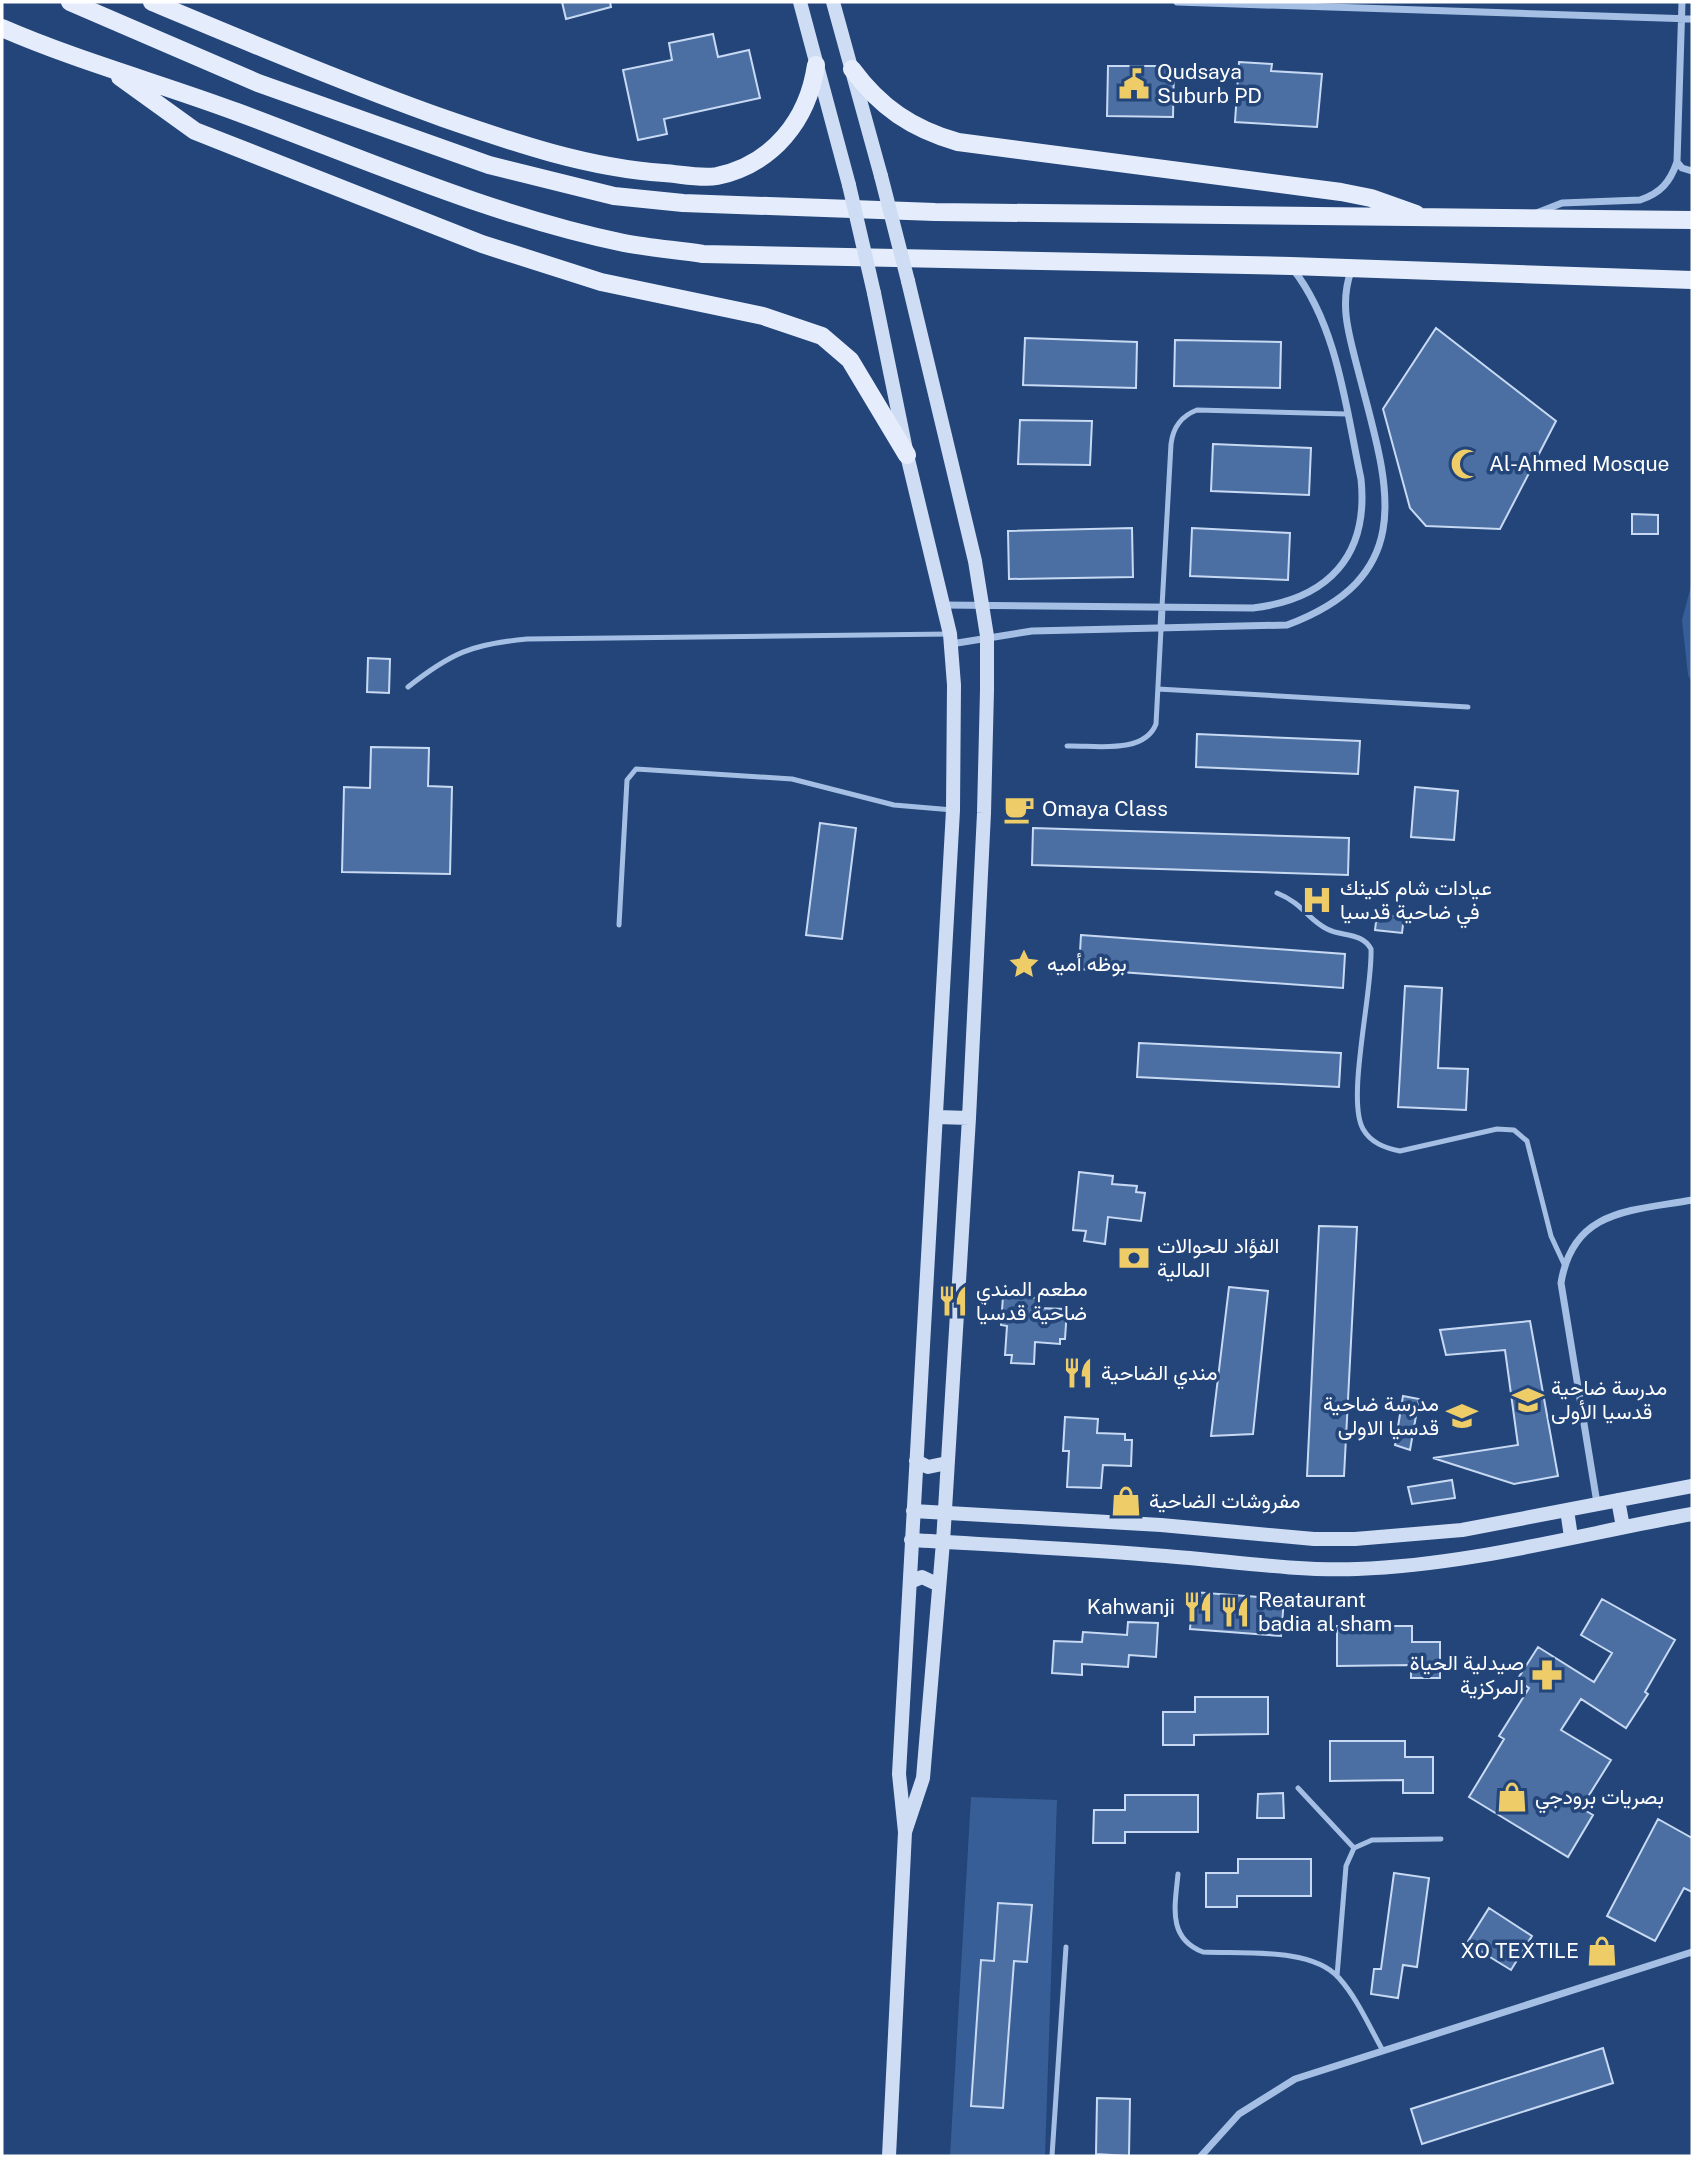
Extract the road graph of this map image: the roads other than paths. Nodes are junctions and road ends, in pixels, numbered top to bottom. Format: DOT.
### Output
graph roads {
  1 [pos="70,2"];
  2 [pos="152,2"];
  3 [pos="800,2"];
  4 [pos="833,2"];
  5 [pos="1177,2"];
  6 [pos="1682,2"];
  7 [pos="1344,4"];
  8 [pos="1681,19"];
  9 [pos="1692,19"];
  10 [pos="2,29"];
  11 [pos="816,65"];
  12 [pos="105,67"];
  13 [pos="852,69"];
  14 [pos="1677,162"];
  15 [pos="1692,171"];
  16 [pos="1426,219"];
  17 [pos="1528,219"];
  18 [pos="1692,220"];
  19 [pos="1291,266"];
  20 [pos="1351,271"];
  21 [pos="1692,280"];
  22 [pos="1347,414"];
  23 [pos="907,455"];
  24 [pos="983,603"];
  25 [pos="943,605"];
  26 [pos="1162,607"];
  27 [pos="1161,629"];
  28 [pos="986,636"];
  29 [pos="950,639"];
  30 [pos="408,687"];
  31 [pos="1158,689"];
  32 [pos="1468,707"];
  33 [pos="1067,746"];
  34 [pos="953,810"];
  35 [pos="1277,893"];
  36 [pos="619,925"];
  37 [pos="937,1117"];
  38 [pos="969,1118"];
  39 [pos="1692,1200"];
  40 [pos="1564,1264"];
  41 [pos="916,1461"];
  42 [pos="947,1463"];
  43 [pos="1692,1486"];
  44 [pos="1618,1500"];
  45 [pos="1597,1503"];
  46 [pos="1567,1510"];
  47 [pos="913,1511"];
  48 [pos="944,1513"];
  49 [pos="1692,1514"];
  50 [pos="1623,1527"];
  51 [pos="1571,1537"];
  52 [pos="911,1540"];
  53 [pos="943,1542"];
  54 [pos="910,1582"];
  55 [pos="939,1585"];
  56 [pos="1298,1788"];
  57 [pos="905,1832"];
  58 [pos="1441,1839"];
  59 [pos="1354,1848"];
  60 [pos="1178,1874"];
  61 [pos="1066,1947"];
  62 [pos="1692,1952"];
  63 [pos="1337,1976"];
  64 [pos="1382,2049"];
  65 [pos="888,2156"];
  66 [pos="1052,2156"];
  67 [pos="1201,2156"];
  1 -- 16 [label="main road"];
  2 -- 11 [label="main road"];
  3 -- 11 [label="main road"];
  4 -- 13 [label="main road"];
  5 -- 7 [label="street"];
  6 -- 8 [label="street"];
  7 -- 8 [label="street"];
  8 -- 9 [label="street"];
  8 -- 14 [label="street"];
  10 -- 12 [label="main road"];
  11 -- 23 [label="main road, bridge"];
  12 -- 19 [label="main road"];
  12 -- 23 [label="main road"];
  13 -- 16 [label="main road"];
  13 -- 24 [label="main road, bridge"];
  14 -- 15 [label="street"];
  14 -- 17 [label="street"];
  16 -- 17 [label="main road"];
  17 -- 18 [label="main road"];
  19 -- 20 [label="main road"];
  19 -- 22 [label="street"];
  20 -- 21 [label="main road"];
  20 -- 27 [label="street"];
  22 -- 26 [label="street"];
  22 -- 26 [label="lane"];
  23 -- 25 [label="main road"];
  24 -- 25 [label="street"];
  24 -- 26 [label="street"];
  24 -- 28 [label="main road"];
  25 -- 29 [label="main road"];
  26 -- 27 [label="street"];
  27 -- 28 [label="street"];
  27 -- 31 [label="lane"];
  28 -- 29 [label="street"];
  28 -- 38 [label="main road"];
  29 -- 30 [label="lane"];
  29 -- 34 [label="main road"];
  31 -- 32 [label="lane"];
  31 -- 33 [label="lane"];
  34 -- 36 [label="lane"];
  34 -- 37 [label="main road"];
  35 -- 40 [label="lane"];
  37 -- 38 [label="main road"];
  37 -- 41 [label="main road"];
  38 -- 42 [label="main road"];
  39 -- 40 [label="street"];
  40 -- 45 [label="street"];
  41 -- 42 [label="main road"];
  41 -- 47 [label="main road"];
  42 -- 48 [label="main road"];
  43 -- 44 [label="main road"];
  44 -- 45 [label="main road"];
  44 -- 50 [label="main road"];
  45 -- 46 [label="main road"];
  46 -- 48 [label="main road"];
  46 -- 51 [label="main road"];
  47 -- 48 [label="main road"];
  47 -- 52 [label="main road"];
  48 -- 53 [label="main road"];
  49 -- 50 [label="main road"];
  50 -- 51 [label="main road"];
  51 -- 53 [label="main road"];
  52 -- 53 [label="main road"];
  52 -- 54 [label="main road"];
  53 -- 55 [label="main road"];
  54 -- 55 [label="main road"];
  54 -- 57 [label="main road"];
  55 -- 57 [label="main road"];
  56 -- 59 [label="lane"];
  57 -- 65 [label="main road"];
  58 -- 59 [label="lane"];
  59 -- 63 [label="lane"];
  60 -- 63 [label="lane"];
  61 -- 66 [label="lane"];
  62 -- 64 [label="street"];
  63 -- 64 [label="lane"];
  64 -- 67 [label="street"];
}
